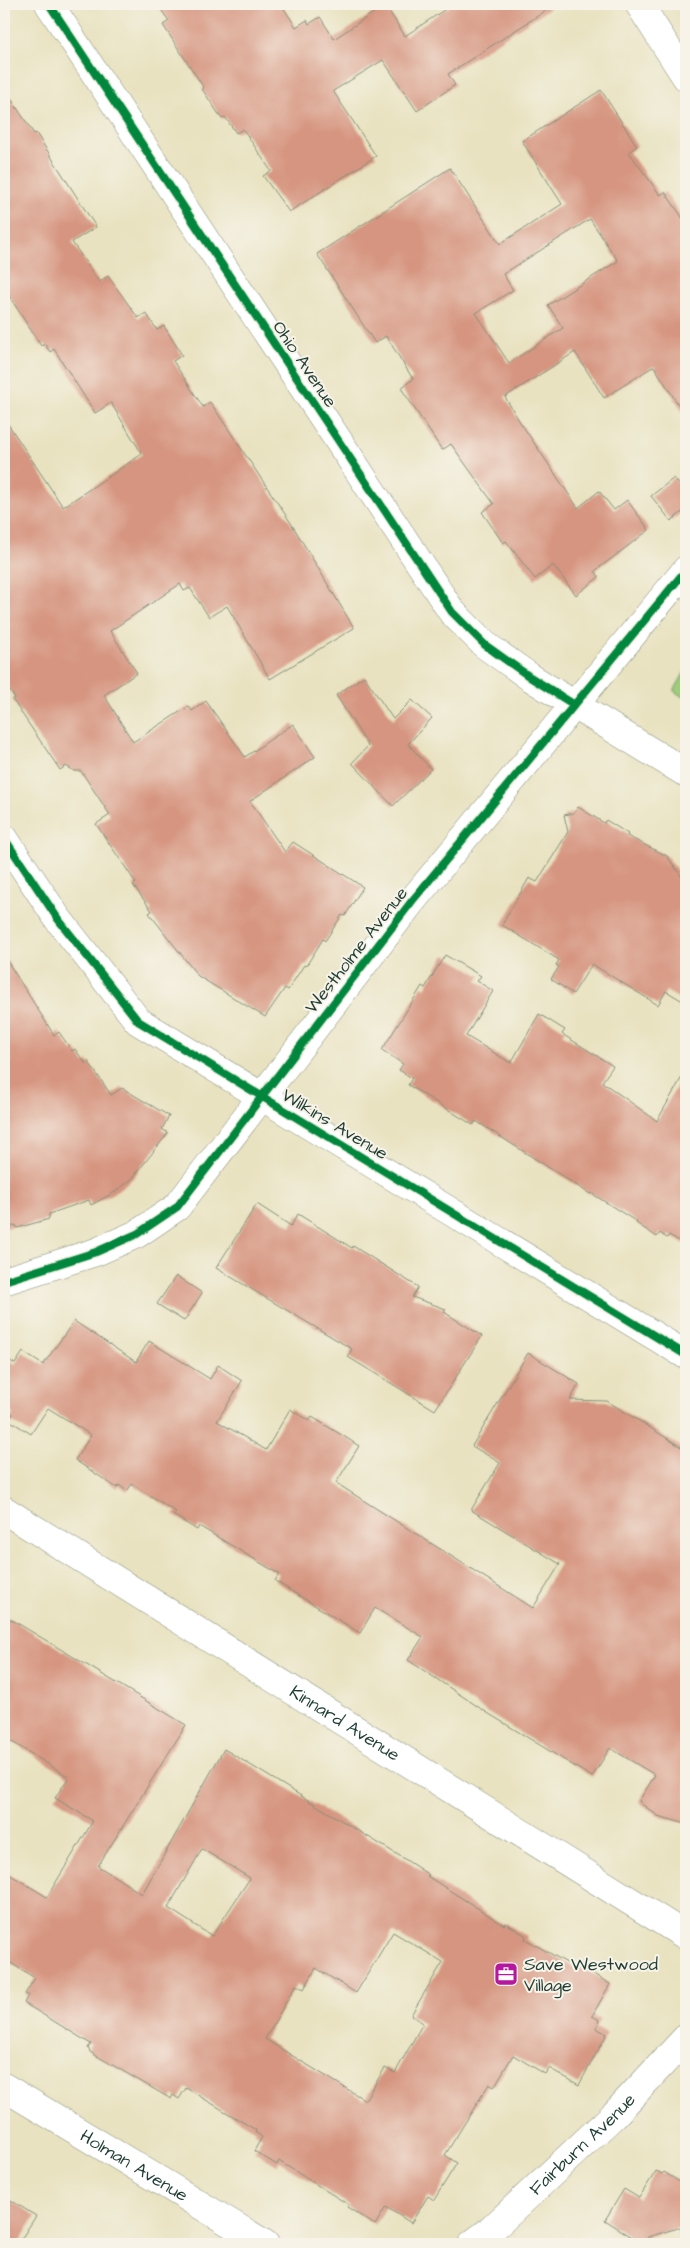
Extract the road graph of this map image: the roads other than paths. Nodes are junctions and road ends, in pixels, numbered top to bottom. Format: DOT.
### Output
graph roads {
  1 [pos="50,4"];
  2 [pos="638,4"];
  3 [pos="686,77"];
  4 [pos="686,570"];
  5 [pos="573,704"];
  6 [pos="686,773"];
  7 [pos="4,838"];
  8 [pos="262,1097"];
  9 [pos="4,1281"];
  10 [pos="686,1355"];
  11 [pos="4,1510"];
  12 [pos="686,1936"];
  13 [pos="686,2038"];
  14 [pos="4,2087"];
  15 [pos="265,2244"];
  16 [pos="472,2244"];
  1 -- 5 [label="street, Ohio Avenue"];
  2 -- 3 [label="street"];
  4 -- 5 [label="street, Westholme Avenue"];
  5 -- 6 [label="street, Ohio Avenue"];
  5 -- 8 [label="street, Westholme Avenue"];
  7 -- 8 [label="street, Wilkins Avenue"];
  8 -- 9 [label="street, Westholme Avenue"];
  8 -- 10 [label="street, Wilkins Avenue"];
  11 -- 12 [label="street, Kinnard Avenue"];
  13 -- 16 [label="street, Fairburn Avenue"];
  14 -- 15 [label="street, Holman Avenue"];
}
